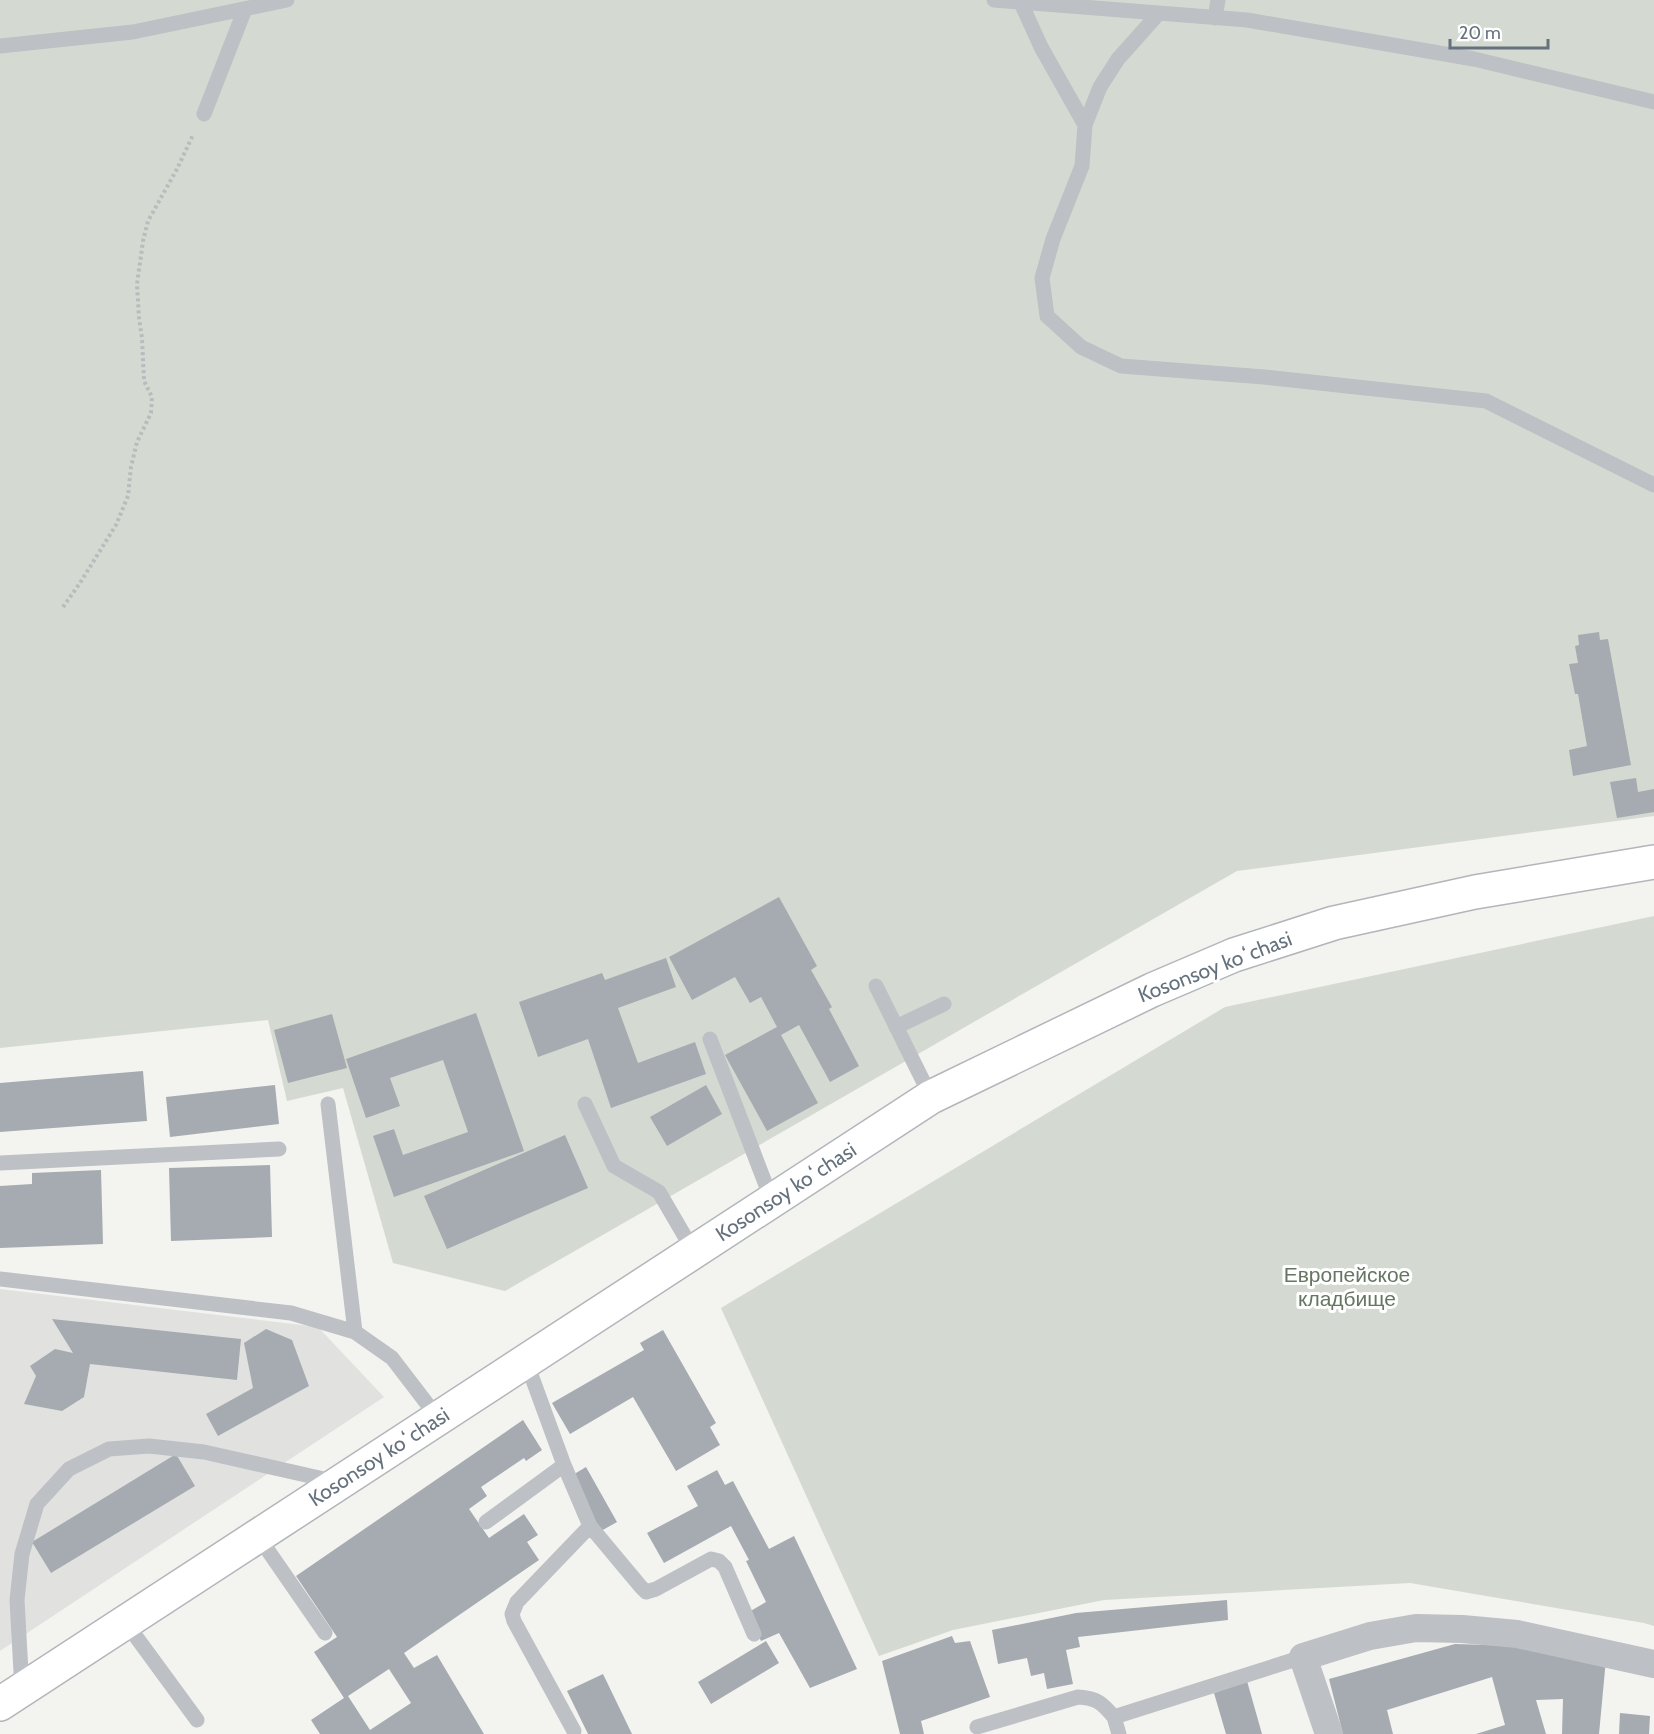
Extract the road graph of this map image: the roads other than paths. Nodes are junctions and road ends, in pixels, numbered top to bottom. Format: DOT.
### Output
graph roads {
  1 [pos="287,0"];
  2 [pos="994,0"];
  3 [pos="1218,0"];
  4 [pos="1021,3"];
  5 [pos="245,9"];
  6 [pos="1159,13"];
  7 [pos="1215,18"];
  8 [pos="0,46"];
  9 [pos="1654,102"];
  10 [pos="204,114"];
  11 [pos="1085,126"];
  12 [pos="1654,485"];
  13 [pos="1654,862"];
  14 [pos="876,986"];
  15 [pos="944,1004"];
  16 [pos="896,1027"];
  17 [pos="710,1039"];
  18 [pos="931,1097"];
  19 [pos="328,1104"];
  20 [pos="585,1104"];
  21 [pos="279,1149"];
  22 [pos="0,1163"];
  23 [pos="772,1201"];
  24 [pos="694,1252"];
  25 [pos="0,1279"];
  26 [pos="355,1332"];
  27 [pos="526,1361"];
  28 [pos="438,1418"];
  29 [pos="564,1465"];
  30 [pos="340,1483"];
  31 [pos="486,1522"];
  32 [pos="590,1526"];
  33 [pos="258,1536"];
  34 [pos="126,1623"];
  35 [pos="325,1633"];
  36 [pos="754,1634"];
  37 [pos="1303,1657"];
  38 [pos="1654,1664"];
  39 [pos="11,1697"];
  40 [pos="1114,1717"];
  41 [pos="197,1720"];
  42 [pos="977,1727"];
  43 [pos="574,1731"];
  44 [pos="1119,1734"];
  45 [pos="1329,1734"];
  1 -- 5 [label="lane"];
  2 -- 4 [label="lane"];
  3 -- 7 [label="lane"];
  4 -- 6 [label="lane"];
  4 -- 11 [label="lane"];
  5 -- 8 [label="lane"];
  5 -- 10 [label="lane"];
  6 -- 7 [label="lane"];
  6 -- 11 [label="lane"];
  7 -- 9 [label="lane"];
  11 -- 12 [label="lane"];
  13 -- 18 [label="main road, Kosonsoy koʻchasi"];
  14 -- 16 [label="lane"];
  15 -- 16 [label="lane"];
  16 -- 18 [label="lane"];
  17 -- 23 [label="lane"];
  18 -- 23 [label="main road, Kosonsoy koʻchasi"];
  19 -- 26 [label="lane"];
  20 -- 24 [label="lane"];
  21 -- 22 [label="lane"];
  23 -- 24 [label="main road, Kosonsoy koʻchasi"];
  24 -- 27 [label="main road, Kosonsoy koʻchasi"];
  25 -- 26 [label="lane"];
  26 -- 28 [label="lane"];
  27 -- 28 [label="main road, Kosonsoy koʻchasi"];
  27 -- 29 [label="lane"];
  28 -- 30 [label="main road, Kosonsoy koʻchasi"];
  29 -- 31 [label="lane"];
  29 -- 32 [label="lane"];
  30 -- 33 [label="main road, Kosonsoy koʻchasi"];
  30 -- 39 [label="lane"];
  32 -- 36 [label="lane"];
  32 -- 43 [label="lane"];
  33 -- 34 [label="main road, Kosonsoy koʻchasi"];
  33 -- 35 [label="lane"];
  34 -- 39 [label="main road, Kosonsoy koʻchasi"];
  34 -- 41 [label="lane"];
  37 -- 38 [label="street"];
  37 -- 40 [label="lane"];
  37 -- 45 [label="street"];
  40 -- 42 [label="lane"];
  40 -- 44 [label="lane"];
}
